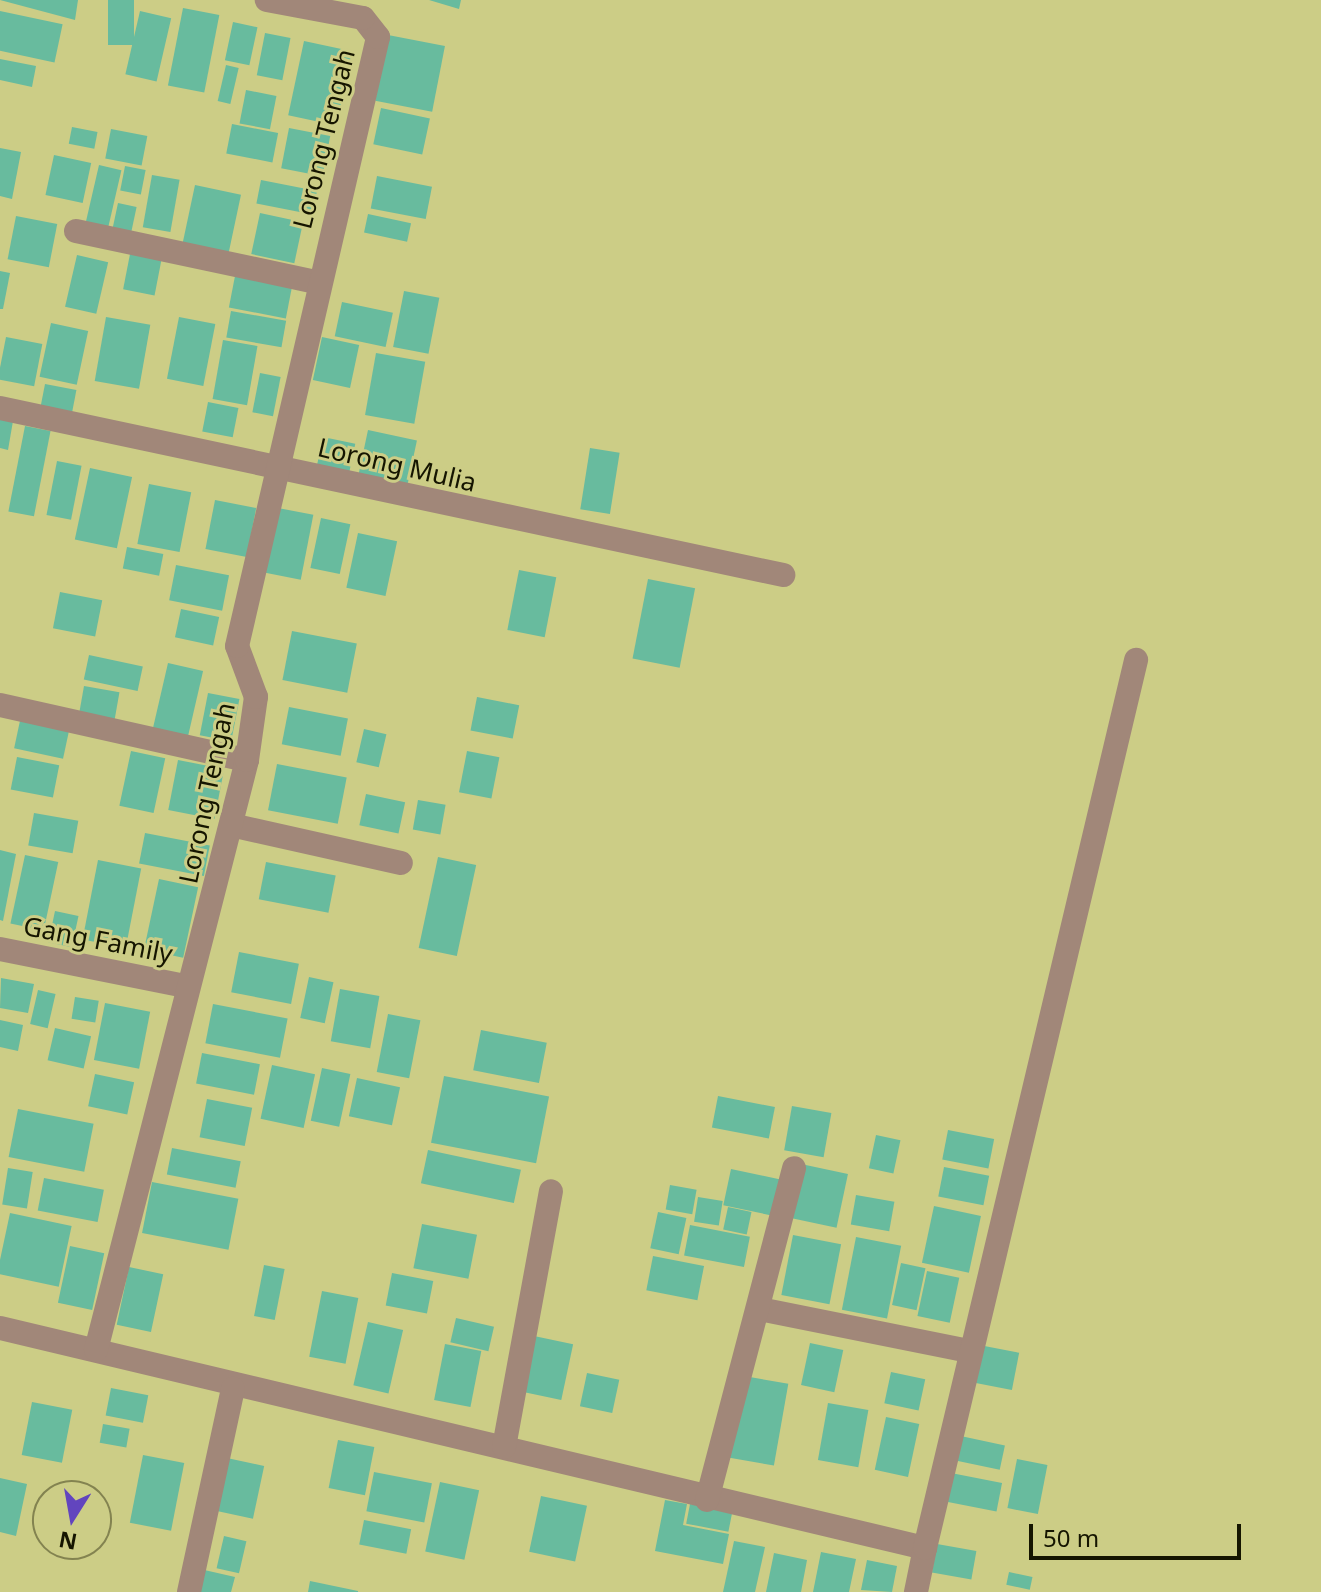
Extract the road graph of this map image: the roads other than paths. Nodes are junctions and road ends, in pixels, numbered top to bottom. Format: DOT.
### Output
graph roads {
  1 [pos="267,0"];
  2 [pos="76,231"];
  3 [pos="316,282"];
  4 [pos="0,408"];
  5 [pos="277,466"];
  6 [pos="783,575"];
  7 [pos="1136,660"];
  8 [pos="0,705"];
  9 [pos="247,760"];
  10 [pos="231,825"];
  11 [pos="401,863"];
  12 [pos="0,949"];
  13 [pos="186,986"];
  14 [pos="794,1168"];
  15 [pos="551,1191"];
  16 [pos="759,1309"];
  17 [pos="0,1328"];
  18 [pos="96,1350"];
  19 [pos="969,1351"];
  20 [pos="233,1389"];
  21 [pos="504,1447"];
  22 [pos="707,1500"];
  23 [pos="925,1548"];
  24 [pos="189,1592"];
  25 [pos="916,1592"];
  1 -- 3 [label="street, Lorong Tengah"];
  2 -- 3 [label="street"];
  3 -- 5 [label="street, Lorong Tengah"];
  4 -- 5 [label="street, Lorong Mulia"];
  5 -- 6 [label="street, Lorong Mulia"];
  5 -- 9 [label="street, Lorong Tengah"];
  7 -- 19 [label="street"];
  8 -- 9 [label="street"];
  9 -- 10 [label="street, Lorong Tengah"];
  10 -- 11 [label="street"];
  10 -- 13 [label="street, Lorong Tengah"];
  12 -- 13 [label="street, Gang Family"];
  13 -- 18 [label="street, Lorong Tengah"];
  14 -- 16 [label="street"];
  15 -- 21 [label="street"];
  16 -- 19 [label="street"];
  16 -- 22 [label="street"];
  17 -- 18 [label="street"];
  18 -- 20 [label="street"];
  19 -- 23 [label="street"];
  20 -- 21 [label="street"];
  20 -- 24 [label="street"];
  21 -- 22 [label="street"];
  22 -- 23 [label="street"];
  23 -- 25 [label="street"];
}
